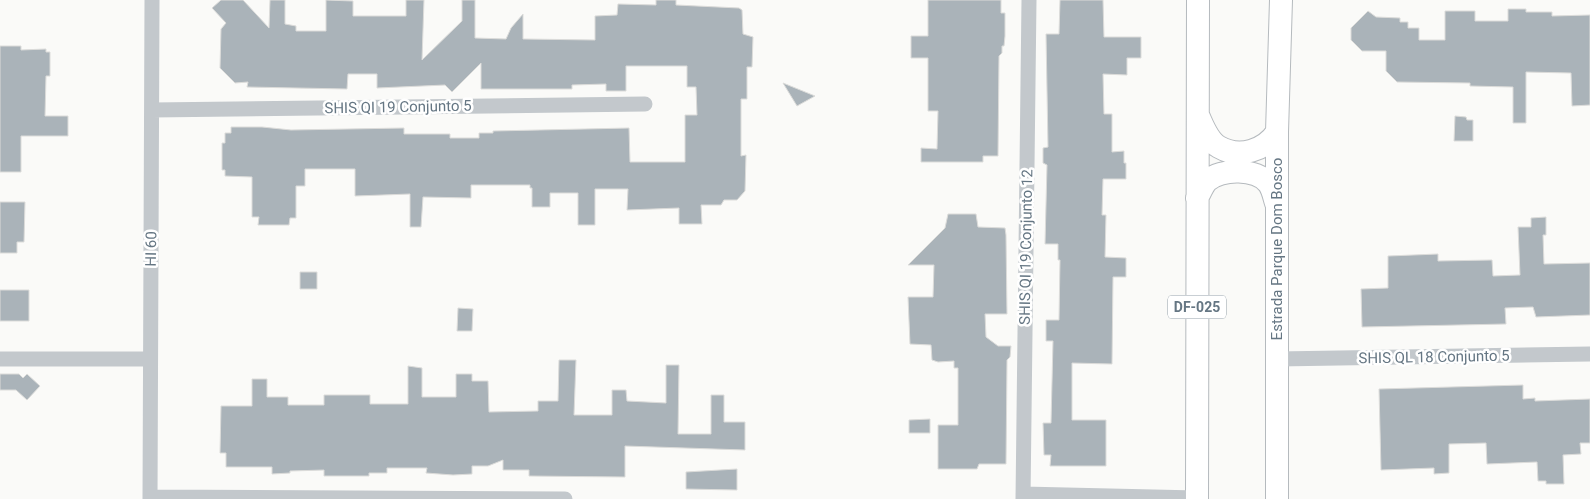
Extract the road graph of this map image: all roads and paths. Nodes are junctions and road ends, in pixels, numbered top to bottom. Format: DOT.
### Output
graph roads {
  1 [pos="152,0"];
  2 [pos="1029,0"];
  3 [pos="1198,0"];
  4 [pos="1281,0"];
  5 [pos="645,104"];
  6 [pos="152,110"];
  7 [pos="1198,114"];
  8 [pos="1277,132"];
  9 [pos="1197,198"];
  10 [pos="1278,209"];
  11 [pos="1590,354"];
  12 [pos="0,359"];
  13 [pos="149,359"];
  14 [pos="1278,359"];
  15 [pos="1023,497"];
  16 [pos="150,498"];
  17 [pos="565,499"];
  18 [pos="1197,499"];
  19 [pos="1277,499"];
  1 -- 6 [label="street, HI 60"];
  2 -- 15 [label="street, SHIS QI 19 Conjunto 12"];
  3 -- 7 [label="main road, DF-025"];
  4 -- 8 [label="main road, Estrada Parque Dom Bosco"];
  5 -- 6 [label="street, SHIS QI 19 Conjunto 5"];
  6 -- 13 [label="street, HI 60"];
  7 -- 8 [label="main road"];
  7 -- 9 [label="main road, DF-025"];
  8 -- 10 [label="main road, Estrada Parque Dom Bosco"];
  9 -- 10 [label="main road"];
  9 -- 18 [label="main road, DF-025"];
  10 -- 14 [label="main road, Estrada Parque Dom Bosco"];
  11 -- 14 [label="street, SHIS QL 18 Conjunto 5"];
  12 -- 13 [label="street"];
  13 -- 16 [label="street, HI 60"];
  14 -- 19 [label="main road, Estrada Parque Dom Bosco"];
  15 -- 18 [label="street"];
  16 -- 17 [label="street"];
}
